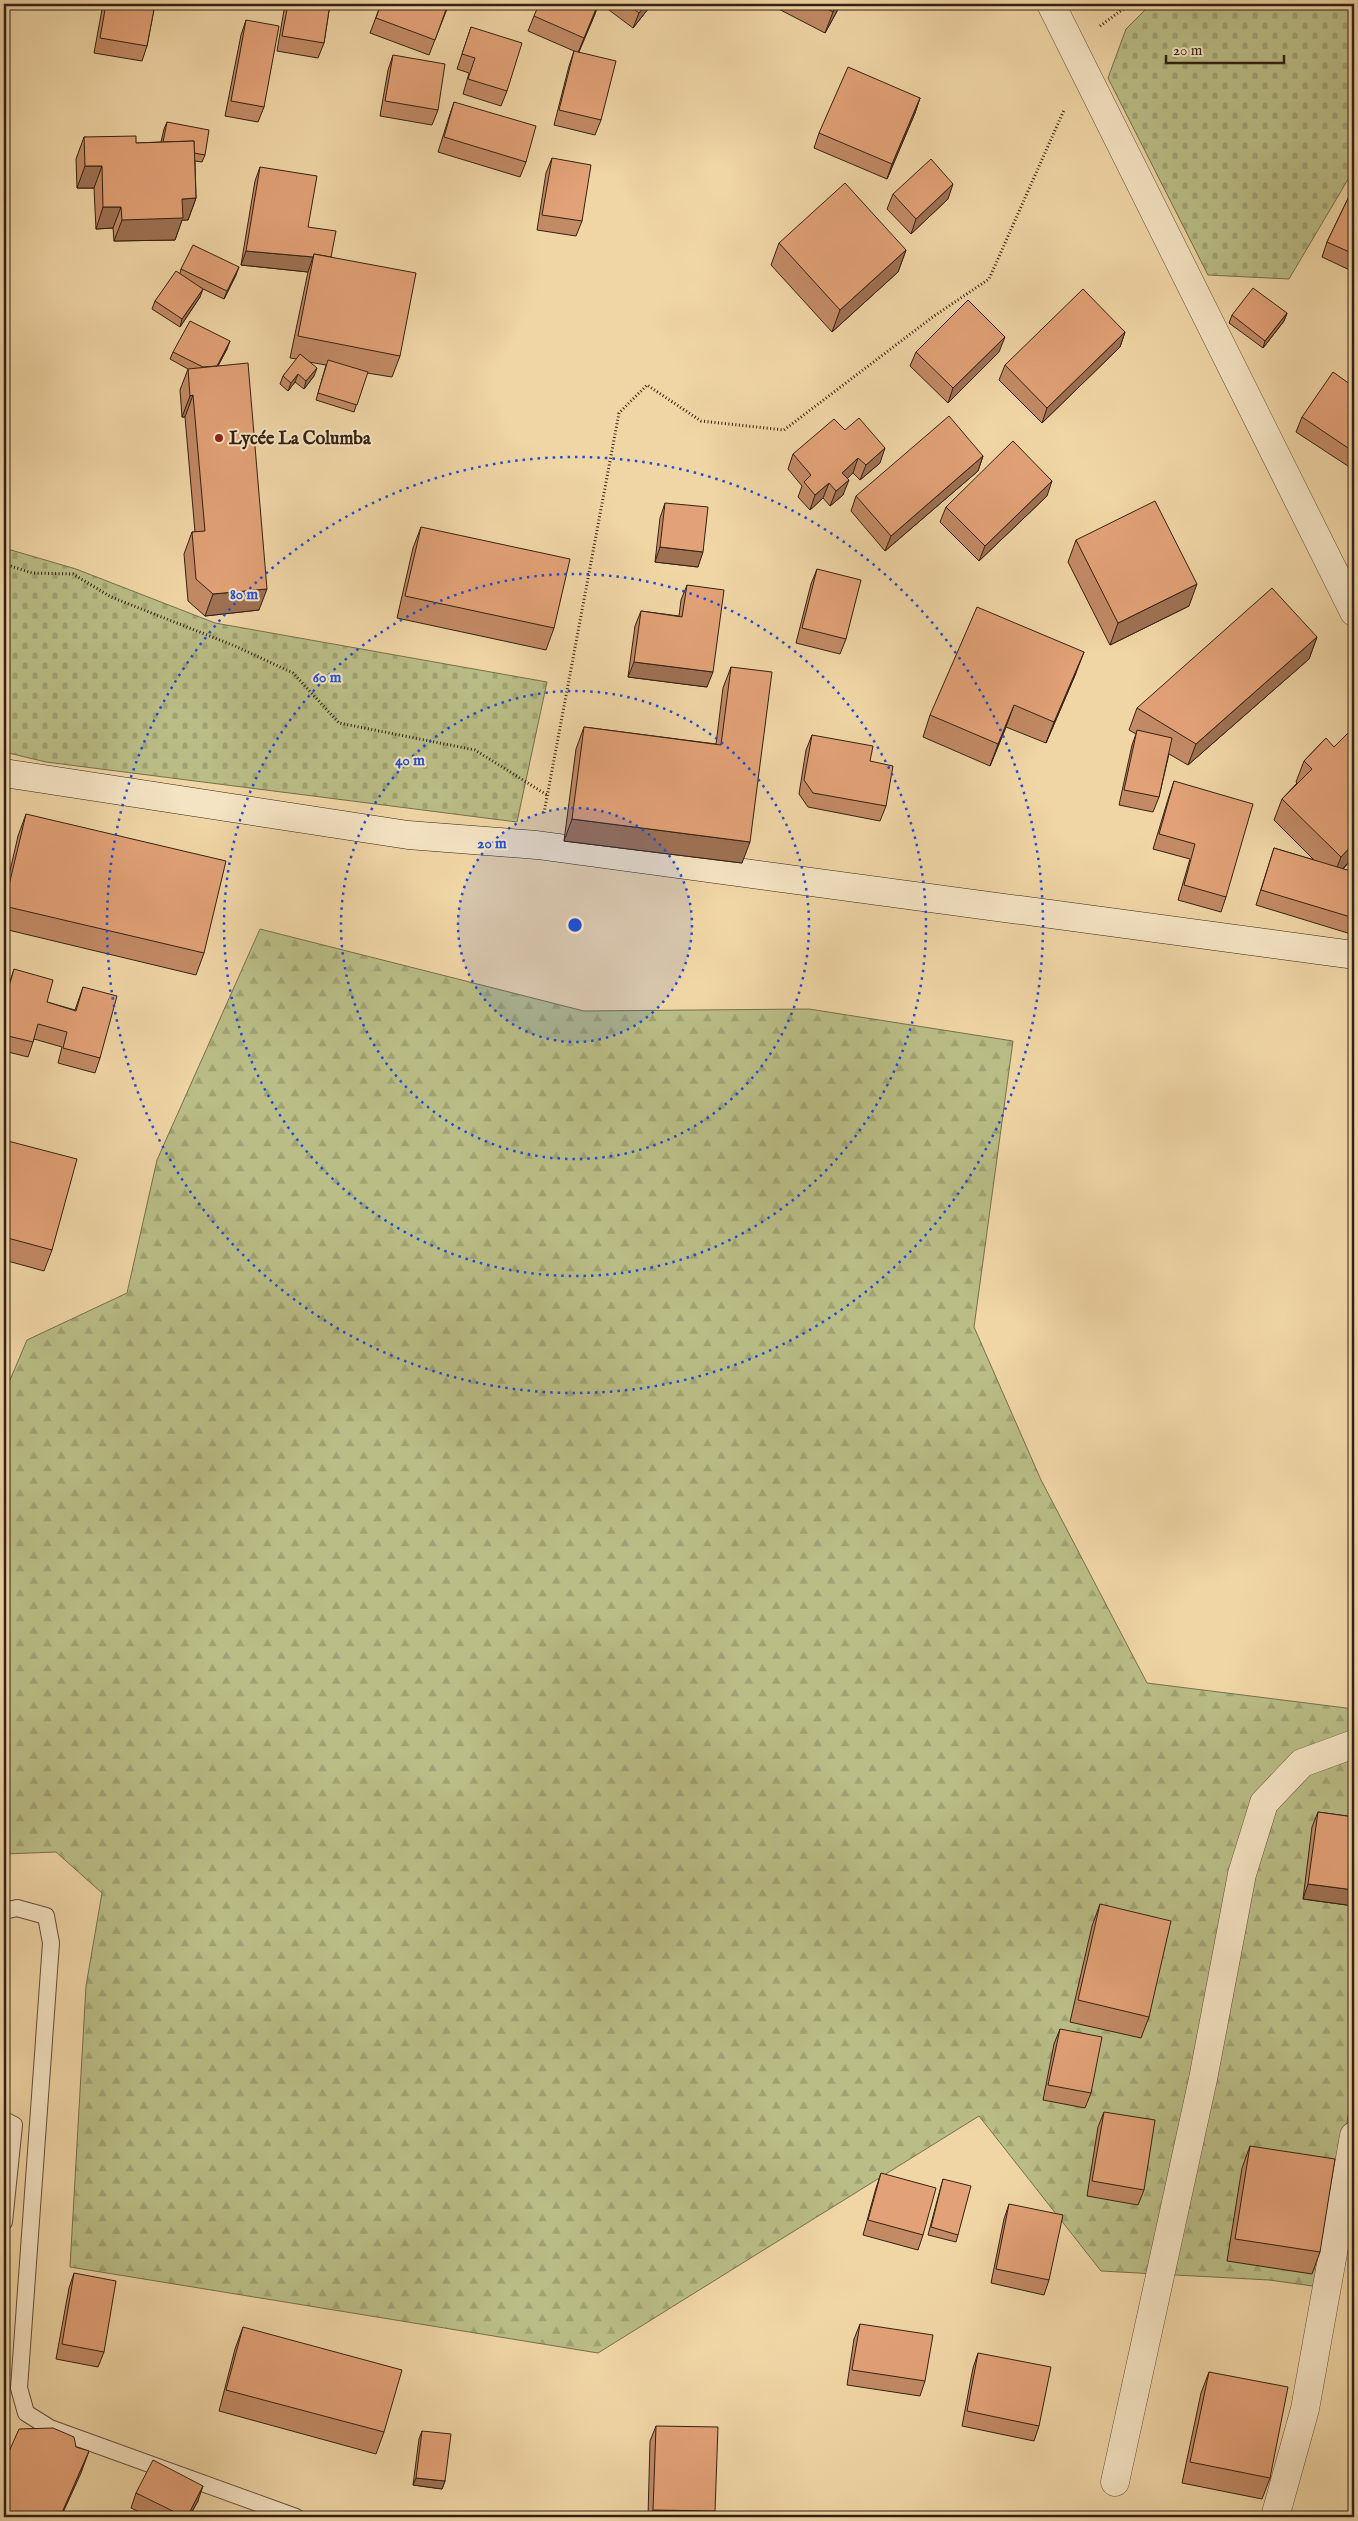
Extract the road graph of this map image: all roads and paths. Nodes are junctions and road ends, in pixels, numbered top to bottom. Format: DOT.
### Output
graph roads {
  1 [pos="1051,4"];
  2 [pos="1130,4"];
  3 [pos="1083,70"];
  4 [pos="4,564"];
  5 [pos="1354,612"];
  6 [pos="4,773"];
  7 [pos="547,795"];
  8 [pos="538,845"];
  9 [pos="1354,955"];
  10 [pos="1354,1744"];
  11 [pos="4,1910"];
  12 [pos="4,2120"];
  13 [pos="1354,2136"];
  14 [pos="4,2222"];
  15 [pos="1115,2482"];
  16 [pos="296,2517"];
  17 [pos="1276,2517"];
  1 -- 3 [label="street"];
  2 -- 3 [label="path"];
  3 -- 5 [label="street"];
  3 -- 7 [label="path"];
  4 -- 7 [label="path"];
  6 -- 8 [label="street"];
  7 -- 8 [label="path"];
  8 -- 9 [label="street"];
  10 -- 15 [label="street"];
  11 -- 16 [label="lane"];
  12 -- 14 [label="lane"];
  13 -- 17 [label="street"];
}
